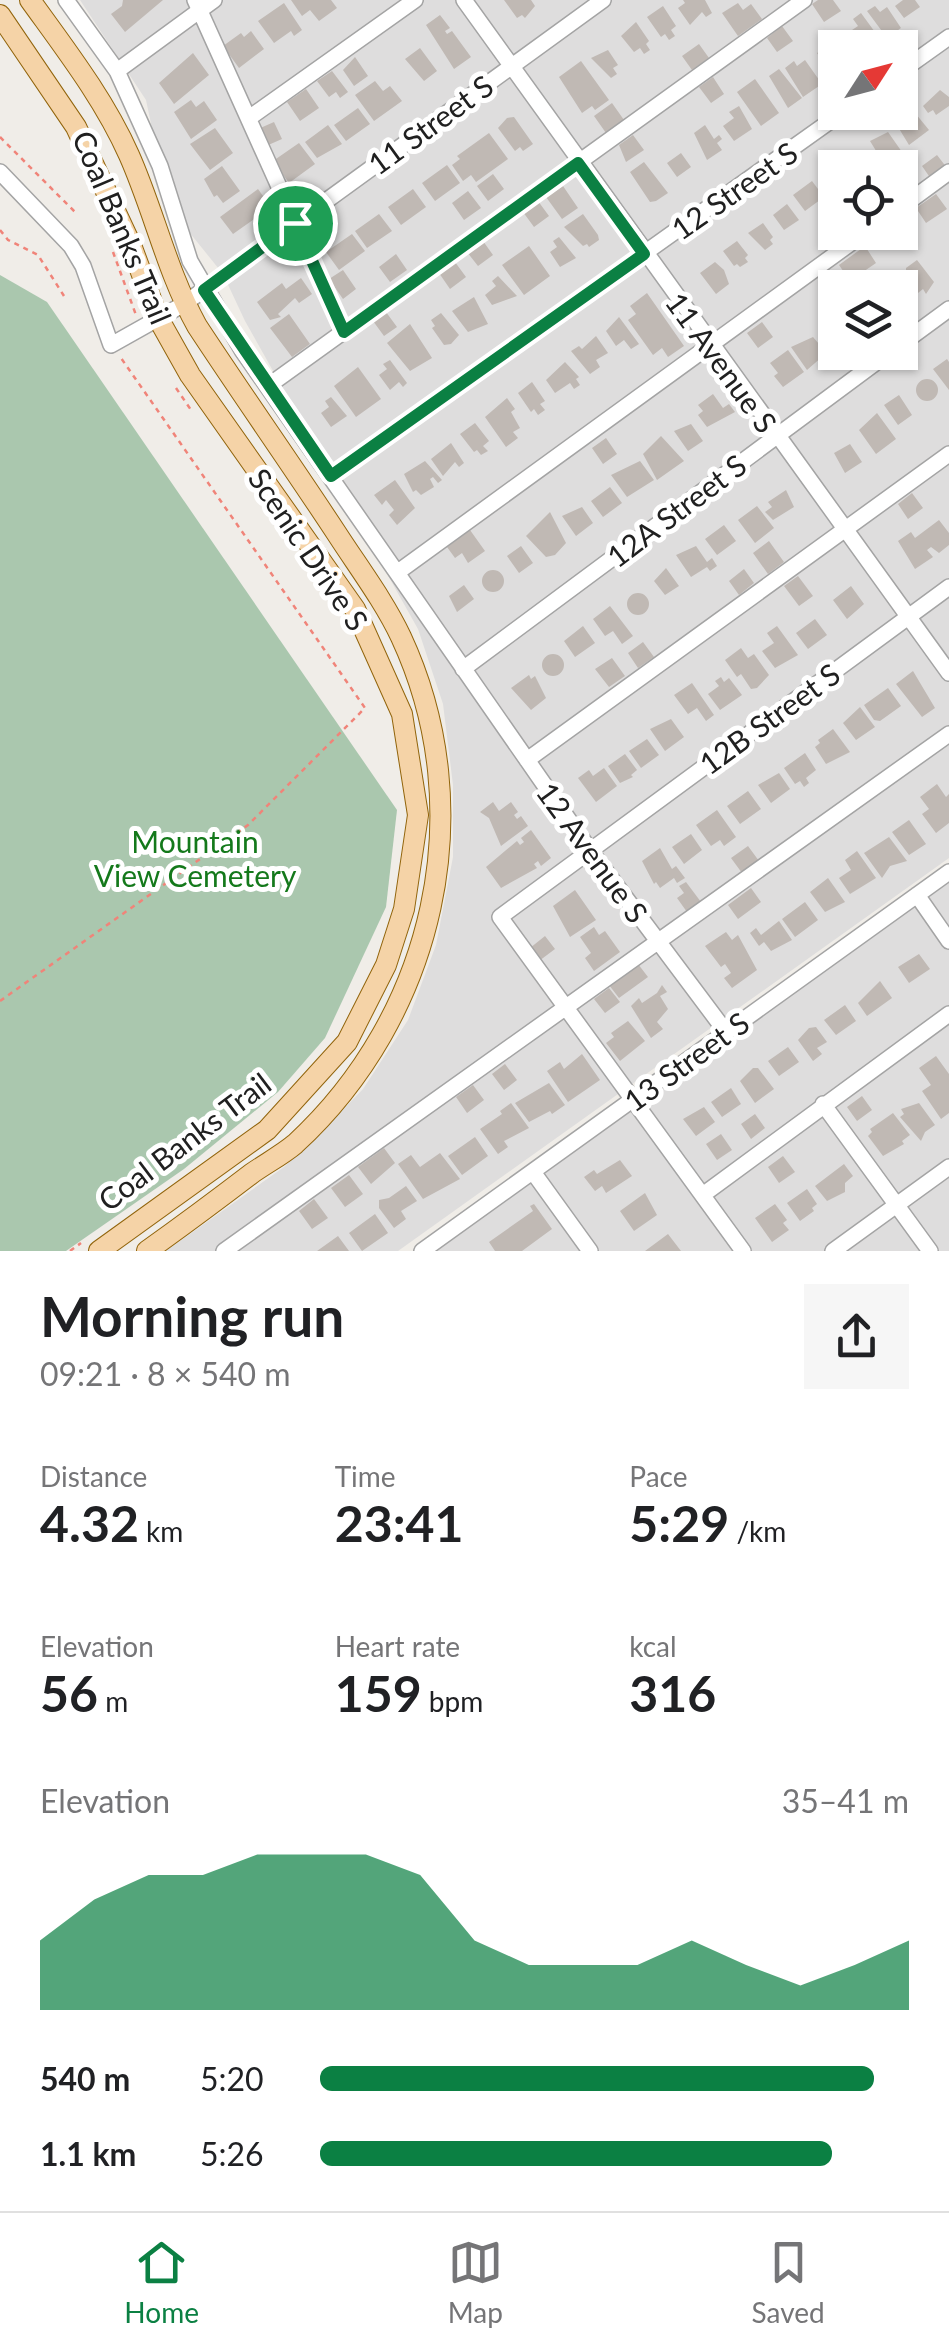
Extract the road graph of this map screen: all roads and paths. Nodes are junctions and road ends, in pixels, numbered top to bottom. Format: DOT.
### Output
graph roads {
  1 [pos="30,0"];
  2 [pos="66,0"];
  3 [pos="415,0"];
  4 [pos="464,0"];
  5 [pos="603,0"];
  6 [pos="804,0"];
  7 [pos="204,3"];
  8 [pos="0,15"];
  9 [pos="949,37"];
  10 [pos="918,59"];
  11 [pos="508,66"];
  12 [pos="117,71"];
  13 [pos="249,118"];
  14 [pos="818,130"];
  15 [pos="0,137"];
  16 [pos="578,163"];
  17 [pos="0,172"];
  18 [pos="949,172"];
  19 [pos="918,195"];
  20 [pos="78,214"];
  21 [pos="295,223"];
  22 [pos="0,230"];
  23 [pos="112,249"];
  24 [pos="841,250"];
  25 [pos="644,254"];
  26 [pos="204,290"];
  27 [pos="64,296"];
  28 [pos="184,304"];
  29 [pos="949,310"];
  30 [pos="150,323"];
  31 [pos="344,332"];
  32 [pos="918,332"];
  33 [pos="111,345"];
  34 [pos="710,346"];
  35 [pos="865,370"];
  36 [pos="169,376"];
  37 [pos="268,386"];
  38 [pos="200,422"];
  39 [pos="776,435"];
  40 [pos="949,454"];
  41 [pos="331,476"];
  42 [pos="844,530"];
  43 [pos="398,572"];
  44 [pos="949,588"];
  45 [pos="908,618"];
  46 [pos="463,669"];
  47 [pos="949,672"];
  48 [pos="949,734"];
  49 [pos="526,760"];
  50 [pos="589,849"];
  51 [pos="949,872"];
  52 [pos="916,896"];
  53 [pos="949,941"];
  54 [pos="658,942"];
  55 [pos="0,1001"];
  56 [pos="565,1006"];
  57 [pos="949,1014"];
  58 [pos="726,1032"];
  59 [pos="634,1099"];
  60 [pos="823,1104"];
  61 [pos="949,1167"];
  62 [pos="533,1172"];
  63 [pos="704,1194"];
  64 [pos="896,1205"];
  65 [pos="443,1236"];
  66 [pos="93,1245"];
  67 [pos="70,1251"];
  68 [pos="147,1251"];
  69 [pos="224,1251"];
  70 [pos="422,1251"];
  71 [pos="454,1251"];
  72 [pos="590,1251"];
  73 [pos="743,1251"];
  74 [pos="832,1251"];
  75 [pos="930,1251"];
  1 -- 28 [label="main road, Scenic Drive S"];
  2 -- 12 [label="street, Scenic Drive S"];
  3 -- 13 [label="street"];
  4 -- 11 [label="street, 11 Avenue S"];
  5 -- 11 [label="street, 11 Street S"];
  6 -- 16 [label="street"];
  7 -- 12 [label="street"];
  7 -- 13 [label="street"];
  8 -- 30 [label="main road, Scenic Drive S"];
  9 -- 10 [label="street"];
  11 -- 16 [label="street, 11 Avenue S"];
  11 -- 21 [label="street, 11 Street S"];
  12 -- 26 [label="street, Scenic Drive S"];
  13 -- 21 [label="street"];
  14 -- 25 [label="street, 12 Street S"];
  15 -- 20 [label="path"];
  16 -- 25 [label="street, 11 Avenue S"];
  16 -- 31 [label="street"];
  17 -- 33 [label="street"];
  18 -- 19 [label="street"];
  21 -- 26 [label="street, 11 Street S"];
  21 -- 31 [label="street"];
  22 -- 27 [label="path"];
  23 -- 30 [label="path, Coal Banks Trail"];
  24 -- 34 [label="street"];
  25 -- 34 [label="street, 11 Avenue S"];
  25 -- 41 [label="street, 12 Street S"];
  26 -- 28 [label="street, 11 Street S"];
  26 -- 37 [label="street, Scenic Drive S"];
  28 -- 30 [label="street, 11 Street S"];
  28 -- 68 [label="main road, Scenic Drive S"];
  29 -- 32 [label="street"];
  30 -- 33 [label="street, 11 Street S"];
  30 -- 66 [label="main road, Scenic Drive S"];
  31 -- 37 [label="street"];
  33 -- 55 [label="path"];
  34 -- 39 [label="street, 11 Avenue S"];
  34 -- 43 [label="street"];
  35 -- 39 [label="street, 12A Street S"];
  36 -- 38 [label="path"];
  37 -- 41 [label="street, Scenic Drive S"];
  39 -- 42 [label="street, 11 Avenue S"];
  39 -- 46 [label="street, 12A Street S"];
  40 -- 42 [label="street"];
  41 -- 43 [label="street, Scenic Drive S"];
  42 -- 45 [label="street, 11 Avenue S"];
  42 -- 49 [label="street"];
  43 -- 46 [label="street, Scenic Drive S"];
  44 -- 45 [label="street, 12B Street S"];
  45 -- 47 [label="street, 11 Avenue S"];
  45 -- 50 [label="street, 12B Street S"];
  46 -- 49 [label="street, 12 Avenue S"];
  48 -- 54 [label="street"];
  49 -- 50 [label="street, 12 Avenue S"];
  50 -- 54 [label="street, 12 Avenue S"];
  50 -- 56 [label="street, 12B Street S"];
  51 -- 52 [label="street, 13 Street S"];
  52 -- 53 [label="street"];
  52 -- 58 [label="street, 13 Street S"];
  54 -- 56 [label="street"];
  54 -- 58 [label="street, 12 Avenue S"];
  56 -- 59 [label="street"];
  56 -- 69 [label="street"];
  57 -- 60 [label="street"];
  58 -- 59 [label="street, 13 Street S"];
  59 -- 62 [label="street, 13 Street S"];
  59 -- 63 [label="street"];
  60 -- 63 [label="street"];
  60 -- 64 [label="street"];
  61 -- 64 [label="street"];
  62 -- 65 [label="street, 13 Street S"];
  62 -- 72 [label="street"];
  63 -- 73 [label="street"];
  64 -- 74 [label="street"];
  64 -- 75 [label="street"];
  65 -- 70 [label="street, 13 Street S"];
  65 -- 71 [label="street"];
  66 -- 67 [label="path, Coal Banks Trail"];
}
